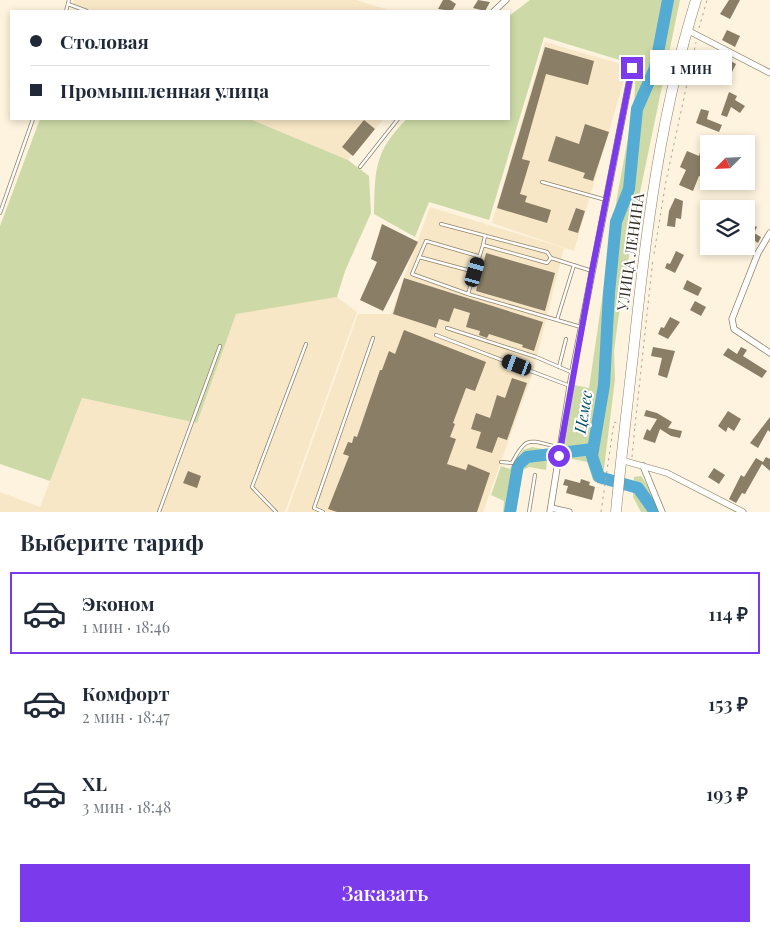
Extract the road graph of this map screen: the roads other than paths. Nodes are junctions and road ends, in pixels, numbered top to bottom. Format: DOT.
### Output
graph roads {
  1 [pos="69,0"];
  2 [pos="506,0"];
  3 [pos="696,0"];
  4 [pos="68,4"];
  5 [pos="66,10"];
  6 [pos="84,10"];
  7 [pos="495,10"];
  8 [pos="687,30"];
  9 [pos="632,68"];
  10 [pos="770,72"];
  11 [pos="33,120"];
  12 [pos="397,120"];
  13 [pos="360,167"];
  14 [pos="542,182"];
  15 [pos="606,200"];
  16 [pos="0,211"];
  17 [pos="441,224"];
  18 [pos="770,233"];
  19 [pos="484,236"];
  20 [pos="483,245"];
  21 [pos="419,256"];
  22 [pos="478,256"];
  23 [pos="550,258"];
  24 [pos="574,265"];
  25 [pos="592,271"];
  26 [pos="475,272"];
  27 [pos="468,294"];
  28 [pos="557,320"];
  29 [pos="581,327"];
  30 [pos="447,328"];
  31 [pos="436,335"];
  32 [pos="373,338"];
  33 [pos="566,339"];
  34 [pos="306,344"];
  35 [pos="220,346"];
  36 [pos="770,353"];
  37 [pos="559,367"];
  38 [pos="573,373"];
  39 [pos="570,386"];
  40 [pos="560,447"];
  41 [pos="621,460"];
  42 [pos="501,462"];
  43 [pos="644,466"];
  44 [pos="535,475"];
  45 [pos="550,510"];
  46 [pos="159,512"];
  47 [pos="276,512"];
  48 [pos="323,512"];
  49 [pos="529,512"];
  50 [pos="569,512"];
  51 [pos="616,512"];
  52 [pos="662,512"];
  53 [pos="743,512"];
  1 -- 4 [label="lane"];
  2 -- 7 [label="street"];
  3 -- 8 [label="highway, УЛИЦА ЛЕНИНА"];
  4 -- 5 [label="lane"];
  4 -- 6 [label="lane"];
  8 -- 10 [label="street"];
  8 -- 41 [label="highway, УЛИЦА ЛЕНИНА"];
  9 -- 15 [label="street"];
  11 -- 16 [label="lane"];
  12 -- 13 [label="lane"];
  14 -- 15 [label="lane"];
  15 -- 25 [label="street"];
  17 -- 19 [label="lane"];
  18 -- 36 [label="street"];
  19 -- 20 [label="lane"];
  19 -- 23 [label="lane"];
  20 -- 23 [label="lane"];
  20 -- 26 [label="lane"];
  21 -- 22 [label="lane"];
  21 -- 26 [label="lane"];
  21 -- 27 [label="lane"];
  23 -- 24 [label="lane"];
  24 -- 25 [label="lane"];
  24 -- 28 [label="lane"];
  25 -- 29 [label="street"];
  26 -- 27 [label="lane"];
  27 -- 28 [label="lane"];
  28 -- 29 [label="lane"];
  29 -- 38 [label="street"];
  30 -- 37 [label="lane"];
  31 -- 39 [label="lane"];
  32 -- 48 [label="lane"];
  33 -- 37 [label="lane"];
  34 -- 47 [label="lane"];
  35 -- 46 [label="lane"];
  37 -- 38 [label="lane"];
  38 -- 39 [label="street"];
  39 -- 40 [label="street"];
  40 -- 42 [label="lane"];
  40 -- 45 [label="street"];
  41 -- 43 [label="street"];
  41 -- 51 [label="highway, УЛИЦА ЛЕНИНА"];
  43 -- 52 [label="street"];
  43 -- 53 [label="street"];
  44 -- 49 [label="lane"];
  45 -- 50 [label="street"];
}
